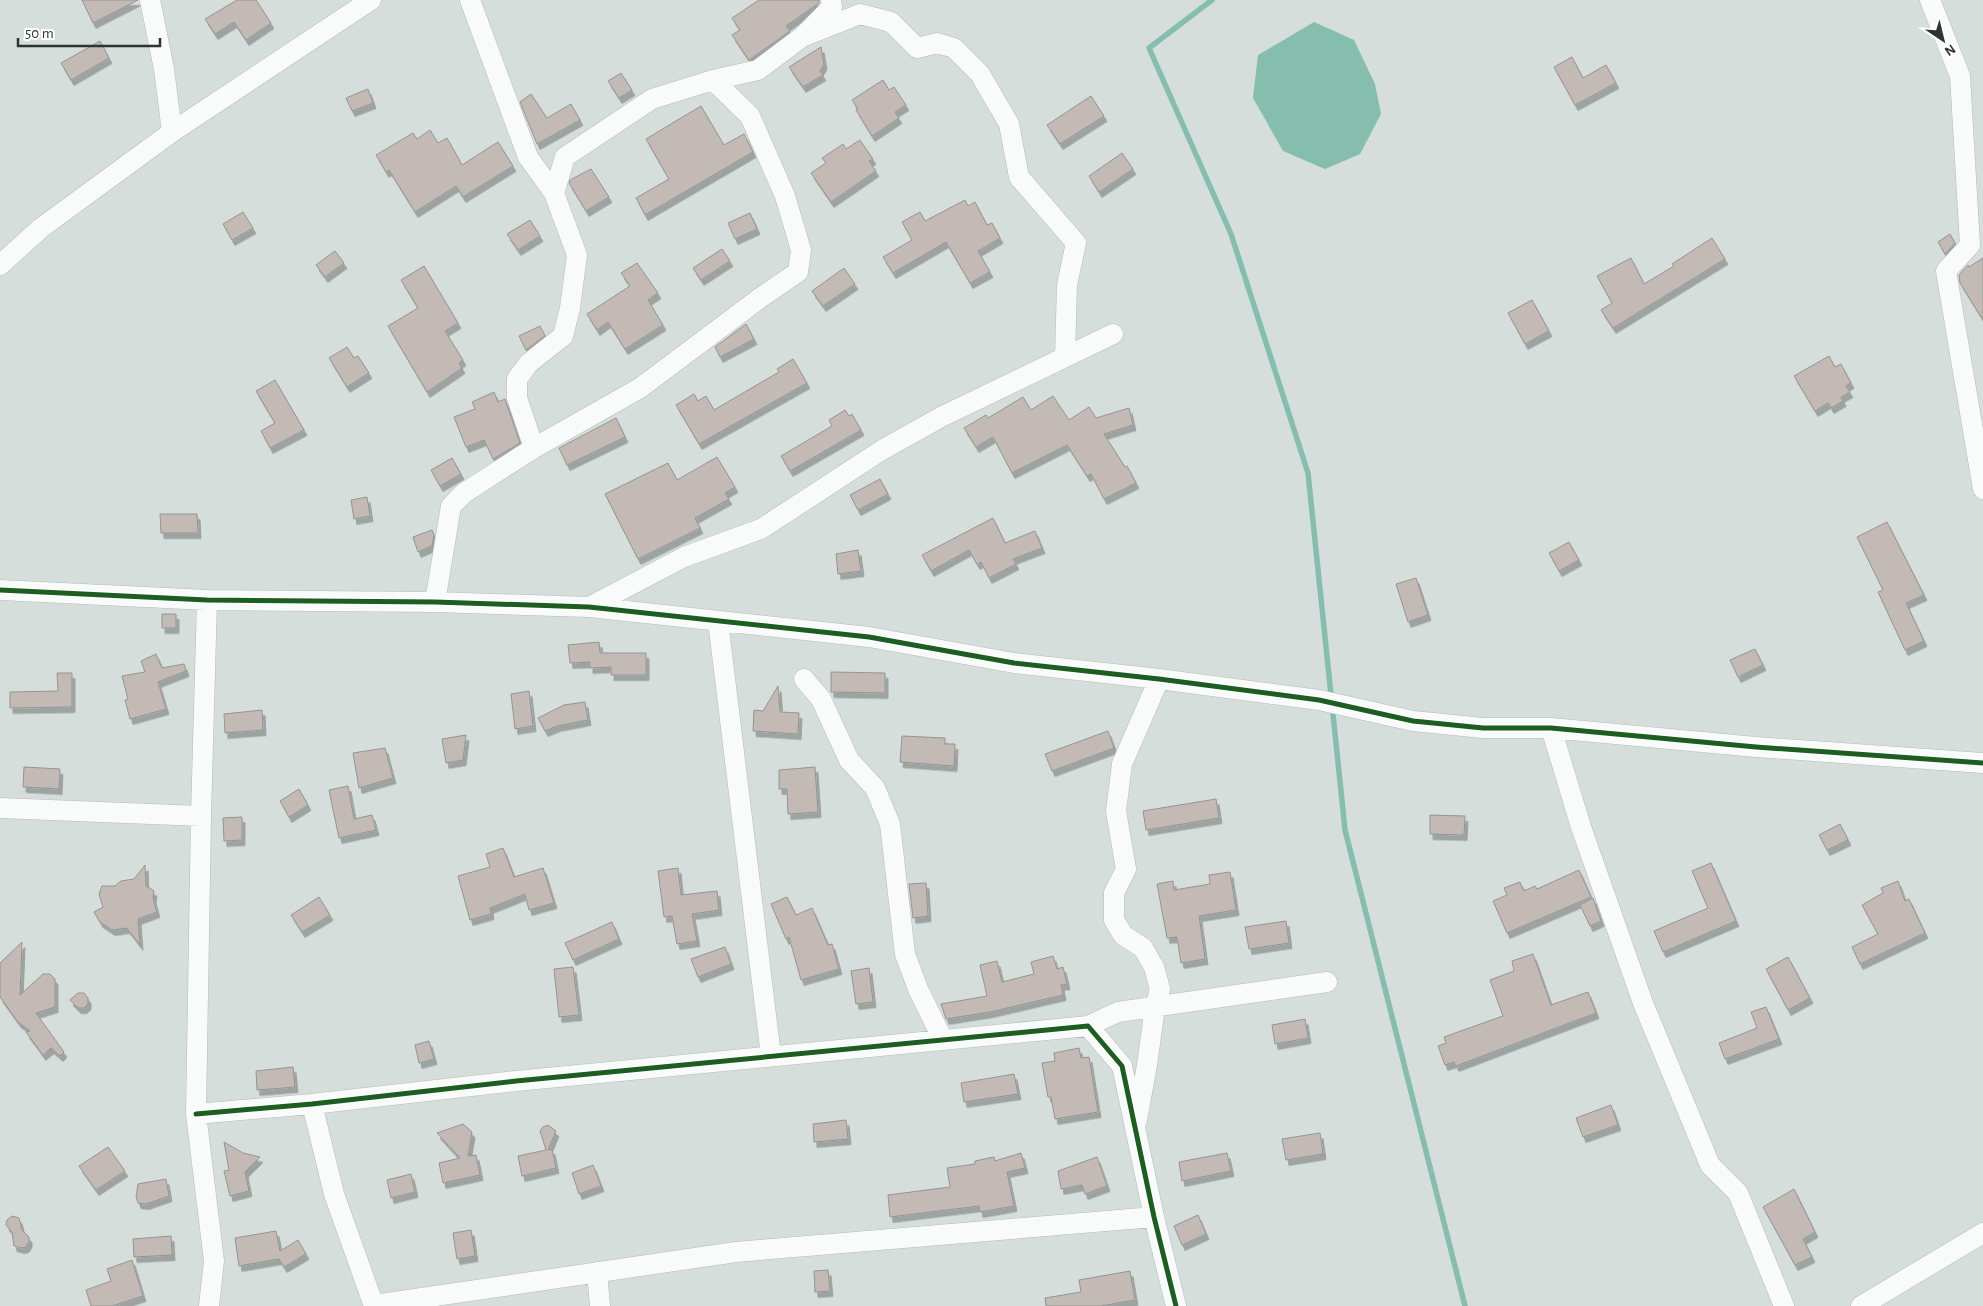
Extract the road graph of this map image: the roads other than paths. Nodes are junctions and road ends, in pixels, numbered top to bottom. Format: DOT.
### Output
graph roads {
  1 [pos="150,0"];
  2 [pos="371,0"];
  3 [pos="470,0"];
  4 [pos="831,0"];
  5 [pos="1930,0"];
  6 [pos="802,37"];
  7 [pos="713,80"];
  8 [pos="172,132"];
  9 [pos="554,193"];
  10 [pos="0,265"];
  11 [pos="1113,334"];
  12 [pos="1065,357"];
  13 [pos="534,448"];
  14 [pos="1983,488"];
  15 [pos="0,590"];
  16 [pos="207,600"];
  17 [pos="435,602"];
  18 [pos="590,607"];
  19 [pos="718,621"];
  20 [pos="804,679"];
  21 [pos="1159,679"];
  22 [pos="1552,728"];
  23 [pos="1983,763"];
  24 [pos="0,808"];
  25 [pos="201,816"];
  26 [pos="1327,982"];
  27 [pos="1155,1007"];
  28 [pos="1088,1026"];
  29 [pos="943,1040"];
  30 [pos="770,1056"];
  31 [pos="312,1104"];
  32 [pos="196,1114"];
  33 [pos="1135,1130"];
  34 [pos="1154,1217"];
  35 [pos="1983,1233"];
  36 [pos="597,1272"];
  37 [pos="210,1306"];
  38 [pos="374,1306"];
  39 [pos="600,1306"];
  40 [pos="1176,1306"];
  41 [pos="1784,1306"];
  42 [pos="1861,1306"];
  1 -- 8 [label="street"];
  2 -- 8 [label="street"];
  3 -- 9 [label="street"];
  4 -- 6 [label="street"];
  5 -- 14 [label="street"];
  6 -- 7 [label="street"];
  6 -- 12 [label="street"];
  7 -- 9 [label="street"];
  7 -- 13 [label="street"];
  8 -- 10 [label="street"];
  9 -- 13 [label="street"];
  11 -- 12 [label="street"];
  12 -- 18 [label="street"];
  13 -- 17 [label="street"];
  15 -- 16 [label="street"];
  16 -- 17 [label="street"];
  16 -- 25 [label="street"];
  17 -- 18 [label="street"];
  18 -- 19 [label="street"];
  19 -- 21 [label="street"];
  19 -- 30 [label="street"];
  20 -- 29 [label="street"];
  21 -- 22 [label="street"];
  21 -- 27 [label="street"];
  22 -- 23 [label="street"];
  22 -- 41 [label="street"];
  24 -- 25 [label="street"];
  25 -- 32 [label="street"];
  26 -- 27 [label="street"];
  27 -- 28 [label="street"];
  27 -- 33 [label="street"];
  28 -- 29 [label="street"];
  28 -- 33 [label="street"];
  29 -- 30 [label="street"];
  30 -- 31 [label="street"];
  31 -- 32 [label="street"];
  31 -- 38 [label="street"];
  32 -- 37 [label="street"];
  33 -- 34 [label="street"];
  34 -- 36 [label="street"];
  34 -- 40 [label="street"];
  35 -- 42 [label="street"];
  36 -- 38 [label="street"];
  36 -- 39 [label="street"];
}
